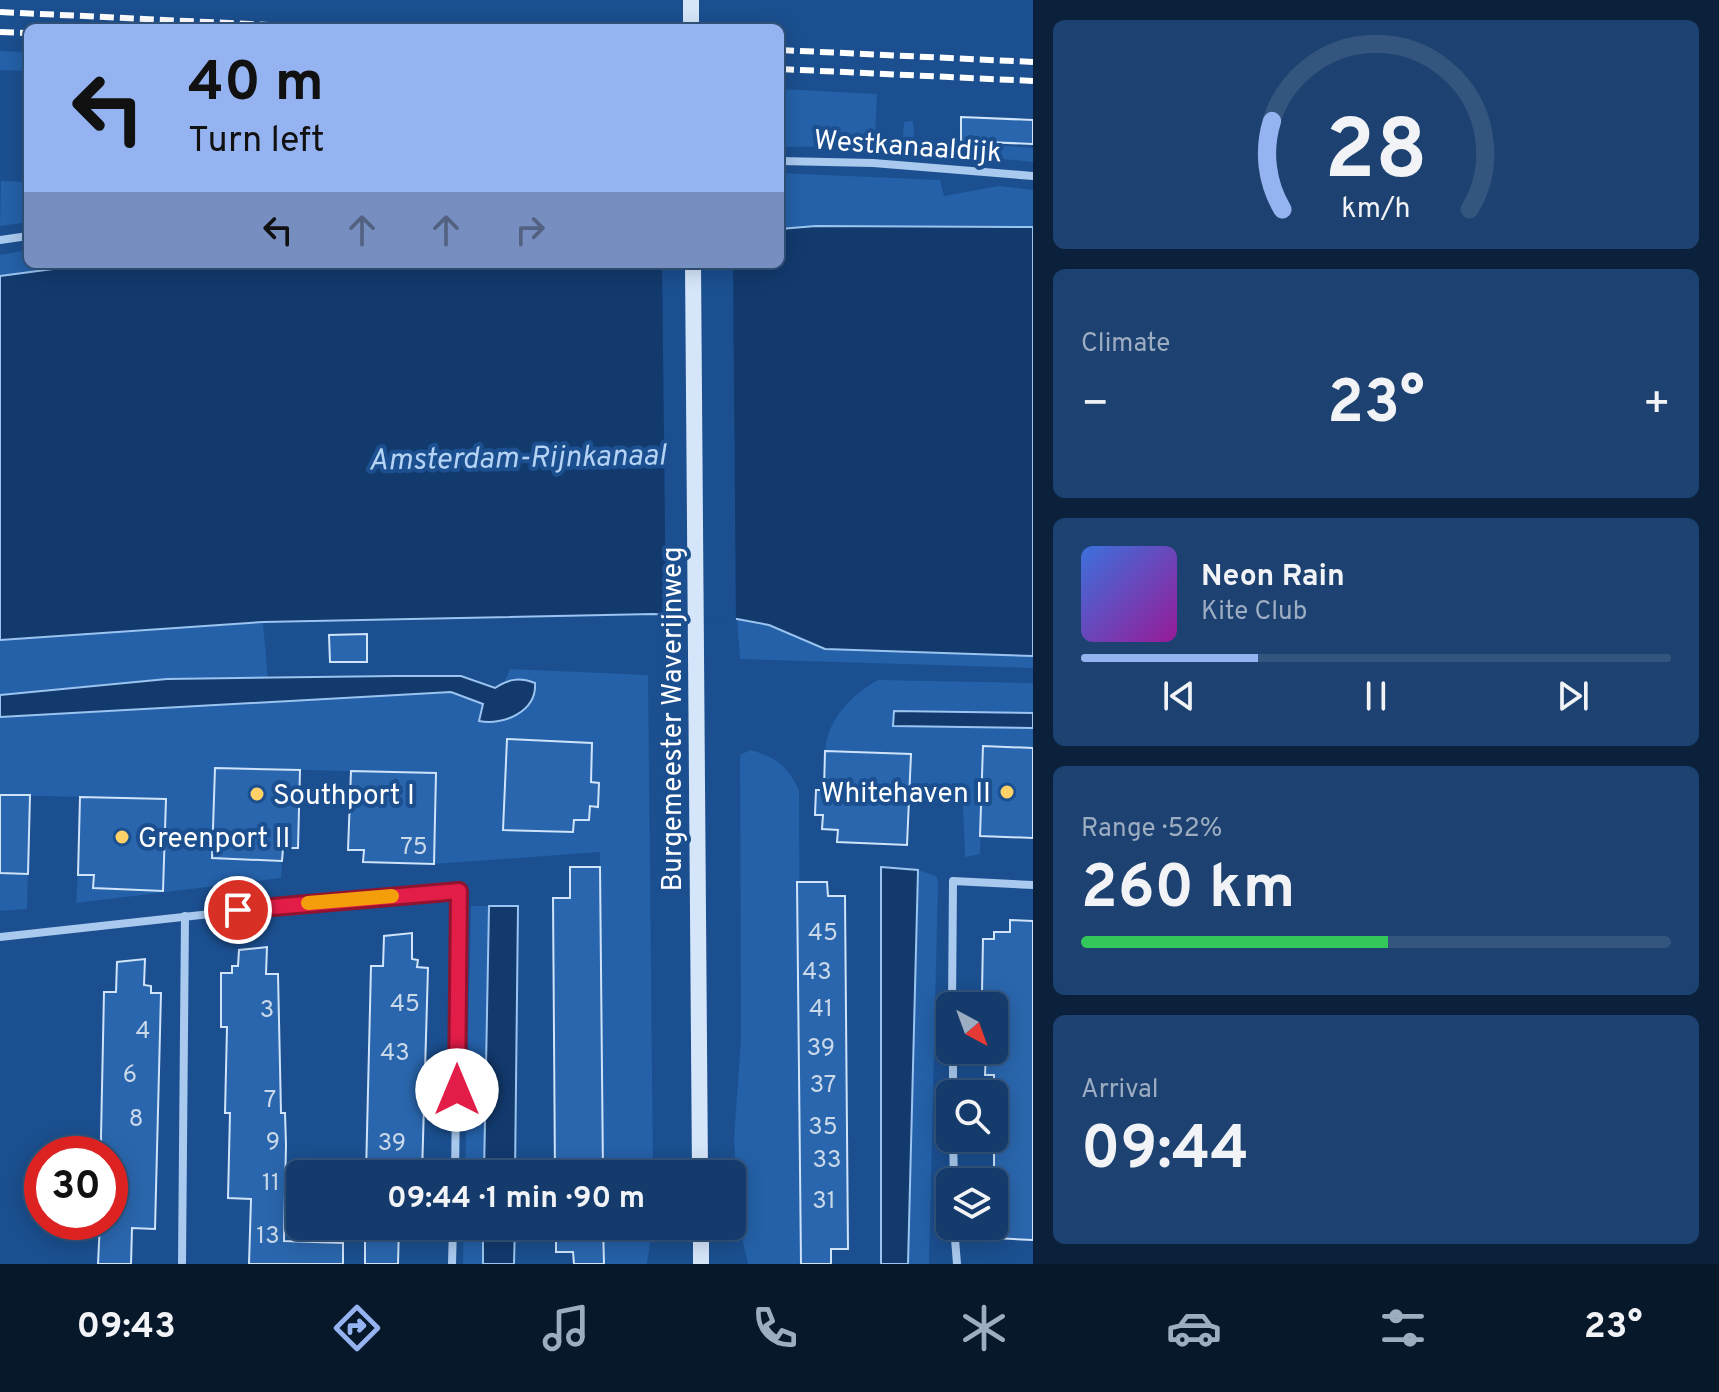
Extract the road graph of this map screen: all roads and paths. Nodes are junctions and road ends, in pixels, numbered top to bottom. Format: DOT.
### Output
graph roads {
  1 [pos="691,0"];
  2 [pos="691,24"];
  3 [pos="784,161"];
  4 [pos="1033,176"];
  5 [pos="24,237"];
  6 [pos="0,240"];
  7 [pos="693,268"];
  8 [pos="1033,885"];
  9 [pos="185,916"];
  10 [pos="0,937"];
  11 [pos="952,992"];
  12 [pos="455,1160"];
  13 [pos="700,1160"];
  14 [pos="453,1240"];
  15 [pos="701,1240"];
  16 [pos="955,1240"];
  17 [pos="182,1262"];
  18 [pos="452,1264"];
  19 [pos="701,1264"];
  20 [pos="957,1264"];
  1 -- 2 [label="main road"];
  3 -- 4 [label="street, Westkanaaldijk"];
  5 -- 6 [label="street"];
  7 -- 13 [label="main road, Burgemeester Waverijnweg"];
  8 -- 11 [label="street"];
  9 -- 10 [label="street"];
  9 -- 12 [label="street"];
  9 -- 17 [label="street"];
  14 -- 18 [label="street"];
  15 -- 19 [label="main road"];
  16 -- 20 [label="street"];
}
